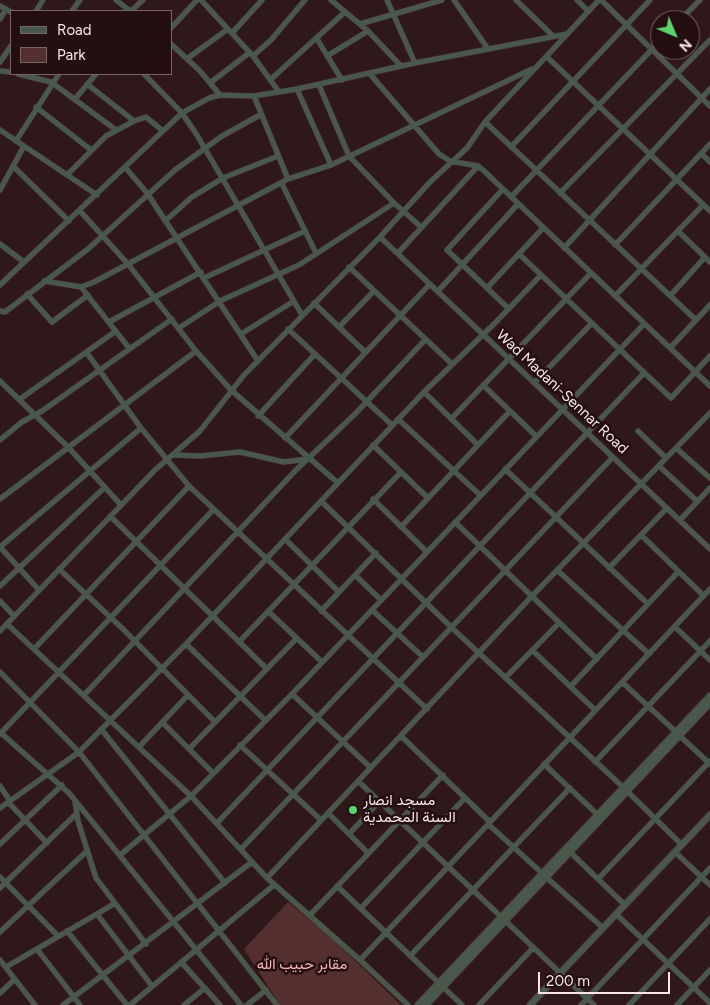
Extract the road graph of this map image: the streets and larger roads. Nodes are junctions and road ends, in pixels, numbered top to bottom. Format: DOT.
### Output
graph roads {
  1 [pos="116,0"];
  2 [pos="143,0"];
  3 [pos="197,0"];
  4 [pos="201,0"];
  5 [pos="262,0"];
  6 [pos="305,0"];
  7 [pos="331,0"];
  8 [pos="387,0"];
  9 [pos="442,0"];
  10 [pos="454,0"];
  11 [pos="516,0"];
  12 [pos="577,0"];
  13 [pos="600,0"];
  14 [pos="650,0"];
  15 [pos="700,0"];
  16 [pos="0,6"];
  17 [pos="6,9"];
  18 [pos="129,10"];
  19 [pos="131,10"];
  20 [pos="690,10"];
  21 [pos="10,11"];
  22 [pos="588,11"];
  23 [pos="345,12"];
  24 [pos="393,13"];
  25 [pos="0,20"];
  26 [pos="360,24"];
  27 [pos="626,25"];
  28 [pos="172,27"];
  29 [pos="230,31"];
  30 [pos="368,31"];
  31 [pos="567,34"];
  32 [pos="553,36"];
  33 [pos="317,39"];
  34 [pos="710,40"];
  35 [pos="172,45"];
  36 [pos="10,47"];
  37 [pos="650,47"];
  38 [pos="488,49"];
  39 [pos="650,51"];
  40 [pos="251,54"];
  41 [pos="327,56"];
  42 [pos="547,56"];
  43 [pos="188,58"];
  44 [pos="663,60"];
  45 [pos="0,62"];
  46 [pos="415,63"];
  47 [pos="401,66"];
  48 [pos="537,67"];
  49 [pos="370,74"];
  50 [pos="677,74"];
  51 [pos="22,75"];
  52 [pos="58,75"];
  53 [pos="95,75"];
  54 [pos="145,75"];
  55 [pos="270,80"];
  56 [pos="342,80"];
  57 [pos="51,82"];
  58 [pos="574,82"];
  59 [pos="210,83"];
  60 [pos="87,84"];
  61 [pos="319,86"];
  62 [pos="297,89"];
  63 [pos="710,89"];
  64 [pos="280,92"];
  65 [pos="220,95"];
  66 [pos="254,96"];
  67 [pos="702,98"];
  68 [pos="75,99"];
  69 [pos="599,105"];
  70 [pos="710,106"];
  71 [pos="36,107"];
  72 [pos="182,114"];
  73 [pos="260,115"];
  74 [pos="134,121"];
  75 [pos="486,122"];
  76 [pos="413,125"];
  77 [pos="116,130"];
  78 [pos="624,130"];
  79 [pos="0,131"];
  80 [pos="163,131"];
  81 [pos="16,141"];
  82 [pos="710,144"];
  83 [pos="24,146"];
  84 [pos="511,147"];
  85 [pos="205,148"];
  86 [pos="91,150"];
  87 [pos="701,153"];
  88 [pos="650,155"];
  89 [pos="278,156"];
  90 [pos="349,156"];
  91 [pos="450,161"];
  92 [pos="710,162"];
  93 [pos="330,165"];
  94 [pos="478,166"];
  95 [pos="14,167"];
  96 [pos="125,167"];
  97 [pos="536,170"];
  98 [pos="67,175"];
  99 [pos="223,178"];
  100 [pos="288,179"];
  101 [pos="676,179"];
  102 [pos="282,184"];
  103 [pos="503,189"];
  104 [pos="0,190"];
  105 [pos="560,193"];
  106 [pos="147,194"];
  107 [pos="97,195"];
  108 [pos="511,197"];
  109 [pos="394,204"];
  110 [pos="518,204"];
  111 [pos="238,205"];
  112 [pos="703,205"];
  113 [pos="80,211"];
  114 [pos="402,211"];
  115 [pos="710,212"];
  116 [pos="589,220"];
  117 [pos="69,221"];
  118 [pos="165,221"];
  119 [pos="421,227"];
  120 [pos="543,228"];
  121 [pos="305,231"];
  122 [pos="678,231"];
  123 [pos="104,236"];
  124 [pos="380,237"];
  125 [pos="178,240"];
  126 [pos="0,244"];
  127 [pos="615,245"];
  128 [pos="564,248"];
  129 [pos="266,251"];
  130 [pos="316,253"];
  131 [pos="398,254"];
  132 [pos="518,254"];
  133 [pos="705,257"];
  134 [pos="24,262"];
  135 [pos="710,262"];
  136 [pos="128,264"];
  137 [pos="462,264"];
  138 [pos="349,267"];
  139 [pos="641,269"];
  140 [pos="200,272"];
  141 [pos="590,274"];
  142 [pos="541,275"];
  143 [pos="280,276"];
  144 [pos="204,278"];
  145 [pos="44,281"];
  146 [pos="430,284"];
  147 [pos="0,285"];
  148 [pos="81,287"];
  149 [pos="487,288"];
  150 [pos="374,291"];
  151 [pos="438,291"];
  152 [pos="27,294"];
  153 [pos="88,295"];
  154 [pos="615,296"];
  155 [pos="670,296"];
  156 [pos="155,297"];
  157 [pos="566,299"];
  158 [pos="294,301"];
  159 [pos="220,302"];
  160 [pos="314,303"];
  161 [pos="710,305"];
  162 [pos="509,309"];
  163 [pos="0,311"];
  164 [pos="302,315"];
  165 [pos="400,315"];
  166 [pos="172,319"];
  167 [pos="696,320"];
  168 [pos="109,322"];
  169 [pos="591,324"];
  170 [pos="644,324"];
  171 [pos="339,327"];
  172 [pos="179,328"];
  173 [pos="288,329"];
  174 [pos="116,331"];
  175 [pos="241,334"];
  176 [pos="482,334"];
  177 [pos="425,340"];
  178 [pos="130,348"];
  179 [pos="670,348"];
  180 [pos="619,349"];
  181 [pos="196,351"];
  182 [pos="365,352"];
  183 [pos="87,353"];
  184 [pos="314,354"];
  185 [pos="710,356"];
  186 [pos="508,359"];
  187 [pos="258,360"];
  188 [pos="452,364"];
  189 [pos="99,370"];
  190 [pos="695,372"];
  191 [pos="644,374"];
  192 [pos="340,379"];
  193 [pos="534,384"];
  194 [pos="2,385"];
  195 [pos="483,385"];
  196 [pos="710,386"];
  197 [pos="231,390"];
  198 [pos="424,392"];
  199 [pos="20,399"];
  200 [pos="366,402"];
  201 [pos="124,406"];
  202 [pos="562,409"];
  203 [pos="510,411"];
  204 [pos="710,413"];
  205 [pos="34,414"];
  206 [pos="258,416"];
  207 [pos="398,419"];
  208 [pos="451,419"];
  209 [pos="392,426"];
  210 [pos="141,428"];
  211 [pos="638,431"];
  212 [pos="587,433"];
  213 [pos="536,436"];
  214 [pos="285,438"];
  215 [pos="0,440"];
  216 [pos="373,445"];
  217 [pos="478,445"];
  218 [pos="69,448"];
  219 [pos="676,448"];
  220 [pos="173,455"];
  221 [pos="612,457"];
  222 [pos="666,458"];
  223 [pos="310,459"];
  224 [pos="166,460"];
  225 [pos="659,466"];
  226 [pos="505,469"];
  227 [pos="90,470"];
  228 [pos="455,471"];
  229 [pos="401,472"];
  230 [pos="710,478"];
  231 [pos="338,482"];
  232 [pos="641,484"];
  233 [pos="189,486"];
  234 [pos="105,487"];
  235 [pos="710,488"];
  236 [pos="530,493"];
  237 [pos="480,495"];
  238 [pos="428,498"];
  239 [pos="0,499"];
  240 [pos="374,499"];
  241 [pos="321,501"];
  242 [pos="697,501"];
  243 [pos="121,504"];
  244 [pos="667,508"];
  245 [pos="213,510"];
  246 [pos="110,516"];
  247 [pos="556,517"];
  248 [pos="680,520"];
  249 [pos="455,522"];
  250 [pos="348,526"];
  251 [pos="401,527"];
  252 [pos="237,533"];
  253 [pos="641,535"];
  254 [pos="285,539"];
  255 [pos="710,540"];
  256 [pos="137,541"];
  257 [pos="583,543"];
  258 [pos="480,546"];
  259 [pos="0,547"];
  260 [pos="708,547"];
  261 [pos="427,552"];
  262 [pos="376,553"];
  263 [pos="267,560"];
  264 [pos="160,564"];
  265 [pos="312,565"];
  266 [pos="19,568"];
  267 [pos="609,568"];
  268 [pos="60,569"];
  269 [pos="505,570"];
  270 [pos="557,570"];
  271 [pos="678,572"];
  272 [pos="355,575"];
  273 [pos="402,578"];
  274 [pos="293,584"];
  275 [pos="0,586"];
  276 [pos="186,588"];
  277 [pos="710,589"];
  278 [pos="39,590"];
  279 [pos="339,592"];
  280 [pos="87,594"];
  281 [pos="532,596"];
  282 [pos="704,596"];
  283 [pos="381,600"];
  284 [pos="0,601"];
  285 [pos="427,601"];
  286 [pos="648,604"];
  287 [pos="372,610"];
  288 [pos="268,611"];
  289 [pos="321,611"];
  290 [pos="14,616"];
  291 [pos="212,616"];
  292 [pos="111,617"];
  293 [pos="559,623"];
  294 [pos="7,624"];
  295 [pos="451,627"];
  296 [pos="675,627"];
  297 [pos="0,630"];
  298 [pos="623,631"];
  299 [pos="397,633"];
  300 [pos="347,636"];
  301 [pos="296,639"];
  302 [pos="710,641"];
  303 [pos="136,642"];
  304 [pos="239,642"];
  305 [pos="186,644"];
  306 [pos="34,649"];
  307 [pos="532,650"];
  308 [pos="701,651"];
  309 [pos="478,653"];
  310 [pos="649,654"];
  311 [pos="423,657"];
  312 [pos="372,659"];
  313 [pos="597,659"];
  314 [pos="710,660"];
  315 [pos="322,662"];
  316 [pos="161,669"];
  317 [pos="267,669"];
  318 [pos="60,672"];
  319 [pos="1,675"];
  320 [pos="505,678"];
  321 [pos="398,682"];
  322 [pos="622,682"];
  323 [pos="571,686"];
  324 [pos="292,694"];
  325 [pos="84,695"];
  326 [pos="188,695"];
  327 [pos="241,696"];
  328 [pos="710,696"];
  329 [pos="31,704"];
  330 [pos="710,704"];
  331 [pos="648,706"];
  332 [pos="426,709"];
  333 [pos="595,710"];
  334 [pos="317,718"];
  335 [pos="110,720"];
  336 [pos="266,720"];
  337 [pos="162,722"];
  338 [pos="215,722"];
  339 [pos="100,729"];
  340 [pos="1,733"];
  341 [pos="678,734"];
  342 [pos="401,736"];
  343 [pos="569,737"];
  344 [pos="343,742"];
  345 [pos="240,745"];
  346 [pos="139,747"];
  347 [pos="189,749"];
  348 [pos="79,752"];
  349 [pos="595,762"];
  350 [pos="709,763"];
  351 [pos="544,764"];
  352 [pos="370,767"];
  353 [pos="267,770"];
  354 [pos="214,773"];
  355 [pos="48,774"];
  356 [pos="442,776"];
  357 [pos="358,781"];
  358 [pos="62,785"];
  359 [pos="0,786"];
  360 [pos="570,788"];
  361 [pos="626,790"];
  362 [pos="292,794"];
  363 [pos="191,796"];
  364 [pos="465,798"];
  365 [pos="75,801"];
  366 [pos="9,802"];
  367 [pos="379,802"];
  368 [pos="0,808"];
  369 [pos="76,814"];
  370 [pos="328,814"];
  371 [pos="169,815"];
  372 [pos="598,815"];
  373 [pos="710,816"];
  374 [pos="656,819"];
  375 [pos="24,820"];
  376 [pos="321,820"];
  377 [pos="399,820"];
  378 [pos="217,823"];
  379 [pos="489,823"];
  380 [pos="349,834"];
  381 [pos="143,836"];
  382 [pos="423,842"];
  383 [pos="0,844"];
  384 [pos="46,844"];
  385 [pos="682,845"];
  386 [pos="513,848"];
  387 [pos="241,849"];
  388 [pos="87,851"];
  389 [pos="368,852"];
  390 [pos="570,852"];
  391 [pos="675,852"];
  392 [pos="120,855"];
  393 [pos="252,862"];
  394 [pos="448,866"];
  395 [pos="710,868"];
  396 [pos="545,876"];
  397 [pos="0,877"];
  398 [pos="702,877"];
  399 [pos="268,878"];
  400 [pos="598,879"];
  401 [pos="6,883"];
  402 [pos="225,884"];
  403 [pos="274,885"];
  404 [pos="710,885"];
  405 [pos="337,886"];
  406 [pos="0,888"];
  407 [pos="473,890"];
  408 [pos="114,904"];
  409 [pos="28,905"];
  410 [pos="198,905"];
  411 [pos="625,905"];
  412 [pos="360,908"];
  413 [pos="98,914"];
  414 [pos="616,914"];
  415 [pos="310,916"];
  416 [pos="504,919"];
  417 [pos="710,919"];
  418 [pos="173,924"];
  419 [pos="603,928"];
  420 [pos="67,931"];
  421 [pos="0,932"];
  422 [pos="220,932"];
  423 [pos="385,932"];
  424 [pos="58,936"];
  425 [pos="643,939"];
  426 [pos="146,944"];
  427 [pos="533,948"];
  428 [pos="37,949"];
  429 [pos="196,950"];
  430 [pos="410,956"];
  431 [pos="129,957"];
  432 [pos="0,960"];
  433 [pos="360,960"];
  434 [pos="181,962"];
  435 [pos="668,964"];
  436 [pos="6,967"];
  437 [pos="710,970"];
  438 [pos="560,973"];
  439 [pos="103,976"];
  440 [pos="15,979"];
  441 [pos="441,985"];
  442 [pos="152,986"];
  443 [pos="205,988"];
  444 [pos="694,988"];
  445 [pos="266,990"];
  446 [pos="0,993"];
  447 [pos="74,997"];
  448 [pos="587,998"];
  449 [pos="710,1003"];
  450 [pos="35,1005"];
  451 [pos="63,1005"];
  452 [pos="80,1005"];
  453 [pos="128,1005"];
  454 [pos="184,1005"];
  455 [pos="220,1005"];
  456 [pos="241,1005"];
  457 [pos="247,1005"];
  458 [pos="276,1005"];
  459 [pos="408,1005"];
  460 [pos="418,1005"];
  461 [pos="426,1005"];
  462 [pos="462,1005"];
  463 [pos="479,1005"];
  464 [pos="530,1005"];
  465 [pos="581,1005"];
  466 [pos="594,1005"];
  467 [pos="629,1005"];
  468 [pos="677,1005"];
  1 -- 18 [label="street"];
  2 -- 19 [label="street"];
  3 -- 28 [label="street"];
  4 -- 29 [label="street"];
  5 -- 29 [label="street"];
  6 -- 40 [label="street"];
  7 -- 23 [label="street"];
  8 -- 24 [label="street"];
  9 -- 24 [label="street"];
  10 -- 38 [label="street"];
  11 -- 32 [label="street"];
  12 -- 22 [label="street"];
  13 -- 22 [label="street"];
  13 -- 27 [label="street"];
  14 -- 27 [label="street"];
  15 -- 20 [label="street"];
  16 -- 17 [label="street"];
  17 -- 21 [label="street"];
  17 -- 25 [label="street"];
  22 -- 31 [label="street"];
  23 -- 26 [label="street"];
  23 -- 33 [label="street"];
  24 -- 26 [label="street"];
  24 -- 46 [label="street"];
  26 -- 30 [label="street"];
  27 -- 37 [label="street"];
  27 -- 58 [label="street"];
  29 -- 40 [label="street"];
  29 -- 43 [label="street"];
  30 -- 41 [label="street"];
  30 -- 47 [label="street"];
  31 -- 32 [label="street"];
  31 -- 42 [label="street"];
  32 -- 38 [label="street"];
  33 -- 41 [label="street"];
  33 -- 55 [label="street"];
  34 -- 50 [label="street"];
  35 -- 43 [label="street"];
  36 -- 45 [label="street"];
  38 -- 46 [label="street"];
  39 -- 69 [label="street"];
  40 -- 55 [label="street"];
  40 -- 59 [label="street"];
  41 -- 56 [label="street"];
  42 -- 48 [label="street"];
  42 -- 58 [label="street"];
  43 -- 59 [label="street"];
  44 -- 50 [label="street"];
  46 -- 47 [label="street"];
  47 -- 49 [label="street"];
  48 -- 75 [label="street"];
  48 -- 76 [label="street"];
  49 -- 56 [label="street"];
  49 -- 76 [label="street"];
  50 -- 67 [label="street"];
  50 -- 78 [label="street"];
  51 -- 57 [label="street"];
  52 -- 57 [label="street"];
  53 -- 60 [label="street"];
  54 -- 72 [label="street"];
  55 -- 64 [label="street"];
  56 -- 61 [label="street"];
  57 -- 68 [label="street"];
  57 -- 71 [label="street"];
  58 -- 69 [label="street"];
  58 -- 84 [label="street"];
  59 -- 65 [label="street"];
  60 -- 68 [label="street"];
  60 -- 74 [label="street"];
  61 -- 62 [label="street"];
  61 -- 90 [label="street"];
  62 -- 64 [label="street"];
  62 -- 93 [label="street"];
  63 -- 67 [label="street"];
  64 -- 66 [label="street"];
  65 -- 66 [label="street"];
  65 -- 72 [label="street"];
  66 -- 73 [label="street"];
  67 -- 70 [label="street"];
  67 -- 88 [label="street"];
  68 -- 77 [label="street"];
  69 -- 78 [label="street"];
  69 -- 97 [label="street"];
  71 -- 81 [label="street"];
  71 -- 86 [label="street"];
  72 -- 80 [label="street"];
  72 -- 85 [label="street"];
  73 -- 85 [label="street"];
  73 -- 89 [label="street"];
  74 -- 77 [label="street"];
  74 -- 80 [label="street"];
  75 -- 84 [label="street"];
  75 -- 91 [label="street"];
  76 -- 90 [label="street"];
  76 -- 91 [label="street"];
  77 -- 86 [label="street"];
  78 -- 88 [label="street"];
  78 -- 105 [label="street"];
  79 -- 81 [label="street"];
  80 -- 96 [label="street"];
  81 -- 83 [label="street"];
  82 -- 87 [label="street"];
  83 -- 95 [label="street"];
  83 -- 98 [label="street"];
  84 -- 97 [label="street"];
  85 -- 99 [label="street"];
  85 -- 106 [label="street"];
  86 -- 98 [label="street"];
  87 -- 92 [label="street"];
  87 -- 101 [label="street"];
  88 -- 101 [label="street"];
  88 -- 116 [label="street"];
  89 -- 99 [label="street"];
  89 -- 100 [label="street"];
  90 -- 93 [label="street"];
  90 -- 109 [label="street"];
  91 -- 94 [label="street"];
  91 -- 114 [label="street"];
  93 -- 100 [label="street"];
  94 -- 103 [label="street"];
  94 -- 119 [label="street"];
  95 -- 104 [label="street"];
  95 -- 117 [label="street"];
  96 -- 106 [label="street"];
  96 -- 107 [label="street"];
  97 -- 105 [label="street"];
  97 -- 108 [label="street"];
  98 -- 107 [label="street"];
  99 -- 111 [label="street"];
  99 -- 118 [label="street"];
  100 -- 102 [label="street"];
  101 -- 112 [label="street"];
  101 -- 127 [label="street"];
  102 -- 111 [label="street"];
  102 -- 121 [label="street"];
  103 -- 108 [label="street"];
  103 -- 137 [label="street"];
  105 -- 116 [label="street"];
  106 -- 118 [label="street"];
  106 -- 123 [label="street"];
  107 -- 113 [label="street"];
  108 -- 110 [label="street"];
  109 -- 114 [label="street"];
  109 -- 130 [label="street"];
  110 -- 120 [label="street"];
  110 -- 137 [label="street"];
  111 -- 125 [label="street"];
  111 -- 129 [label="street"];
  112 -- 115 [label="street"];
  112 -- 122 [label="street"];
  113 -- 117 [label="street"];
  113 -- 123 [label="street"];
  114 -- 119 [label="street"];
  114 -- 124 [label="street"];
  116 -- 127 [label="street"];
  116 -- 128 [label="street"];
  117 -- 134 [label="street"];
  118 -- 125 [label="street"];
  119 -- 131 [label="street"];
  120 -- 128 [label="street"];
  120 -- 132 [label="street"];
  121 -- 129 [label="street"];
  121 -- 130 [label="street"];
  122 -- 133 [label="street"];
  122 -- 139 [label="street"];
  123 -- 136 [label="street"];
  123 -- 145 [label="street"];
  124 -- 131 [label="street"];
  124 -- 138 [label="street"];
  125 -- 136 [label="street"];
  125 -- 140 [label="street"];
  126 -- 134 [label="street"];
  127 -- 139 [label="street"];
  128 -- 141 [label="street"];
  129 -- 143 [label="street"];
  129 -- 144 [label="street"];
  130 -- 143 [label="street"];
  131 -- 146 [label="street"];
  132 -- 142 [label="street"];
  132 -- 149 [label="street"];
  133 -- 135 [label="street"];
  133 -- 155 [label="street"];
  134 -- 147 [label="street"];
  136 -- 148 [label="street"];
  136 -- 156 [label="street"];
  137 -- 149 [label="street"];
  137 -- 151 [label="street"];
  138 -- 150 [label="street"];
  138 -- 160 [label="street"];
  139 -- 154 [label="street"];
  139 -- 155 [label="street"];
  140 -- 144 [label="street"];
  140 -- 156 [label="street"];
  141 -- 154 [label="street"];
  141 -- 157 [label="street"];
  142 -- 157 [label="street"];
  142 -- 162 [label="street"];
  143 -- 158 [label="street"];
  143 -- 159 [label="street"];
  144 -- 159 [label="street"];
  145 -- 148 [label="street"];
  145 -- 152 [label="street"];
  146 -- 151 [label="street"];
  146 -- 165 [label="street"];
  148 -- 153 [label="street"];
  149 -- 162 [label="street"];
  150 -- 165 [label="street"];
  150 -- 171 [label="street"];
  151 -- 176 [label="street"];
  152 -- 153 [label="street"];
  152 -- 163 [label="street"];
  153 -- 168 [label="street"];
  154 -- 170 [label="street"];
  155 -- 167 [label="street"];
  156 -- 166 [label="street"];
  156 -- 168 [label="street"];
  157 -- 169 [label="street"];
  157 -- 186 [label="street"];
  158 -- 164 [label="street"];
  158 -- 175 [label="street"];
  159 -- 172 [label="street"];
  159 -- 175 [label="street"];
  160 -- 164 [label="street"];
  160 -- 171 [label="street"];
  161 -- 167 [label="street"];
  162 -- 176 [label="street"];
  164 -- 173 [label="street"];
  165 -- 177 [label="street"];
  165 -- 182 [label="street"];
  166 -- 172 [label="street"];
  166 -- 178 [label="street"];
  167 -- 179 [label="street"];
  168 -- 174 [label="street"];
  169 -- 180 [label="street"];
  169 -- 193 [label="street"];
  170 -- 179 [label="street"];
  170 -- 180 [label="street"];
  171 -- 182 [label="street"];
  172 -- 181 [label="street"];
  173 -- 184 [label="street"];
  173 -- 187 [label="street"];
  174 -- 178 [label="street"];
  174 -- 183 [label="street"];
  175 -- 187 [label="street"];
  176 -- 186 [label="street, Wad Madani-Sennar Road"];
  176 -- 188 [label="street, Wad Madani-Sennar Road"];
  177 -- 188 [label="street"];
  177 -- 200 [label="street"];
  178 -- 189 [label="street"];
  179 -- 190 [label="street"];
  180 -- 191 [label="street"];
  180 -- 202 [label="street"];
  181 -- 197 [label="street"];
  181 -- 201 [label="street"];
  182 -- 192 [label="street"];
  183 -- 189 [label="street"];
  183 -- 199 [label="street"];
  184 -- 192 [label="street"];
  184 -- 206 [label="street"];
  185 -- 190 [label="street"];
  186 -- 193 [label="street, Wad Madani-Sennar Road"];
  186 -- 195 [label="street"];
  187 -- 197 [label="street"];
  188 -- 198 [label="street, Wad Madani-Sennar Road"];
  189 -- 201 [label="street"];
  189 -- 205 [label="street"];
  190 -- 191 [label="street"];
  190 -- 196 [label="street"];
  191 -- 212 [label="street"];
  192 -- 200 [label="street"];
  192 -- 214 [label="street"];
  193 -- 202 [label="street, Wad Madani-Sennar Road"];
  194 -- 199 [label="street"];
  195 -- 203 [label="street"];
  195 -- 208 [label="street"];
  197 -- 206 [label="street"];
  197 -- 220 [label="street"];
  198 -- 207 [label="street, Wad Madani-Sennar Road"];
  198 -- 208 [label="street"];
  199 -- 205 [label="street"];
  200 -- 209 [label="street"];
  200 -- 223 [label="street"];
  201 -- 210 [label="street"];
  201 -- 218 [label="street"];
  202 -- 212 [label="street, Wad Madani-Sennar Road"];
  202 -- 213 [label="street"];
  203 -- 213 [label="street"];
  203 -- 217 [label="street"];
  204 -- 219 [label="street"];
  205 -- 215 [label="street"];
  205 -- 218 [label="street"];
  206 -- 214 [label="street"];
  207 -- 209 [label="street, Wad Madani-Sennar Road"];
  207 -- 228 [label="street"];
  208 -- 217 [label="street"];
  209 -- 216 [label="street, Wad Madani-Sennar Road"];
  210 -- 224 [label="street"];
  210 -- 227 [label="street"];
  211 -- 222 [label="street"];
  212 -- 221 [label="street, Wad Madani-Sennar Road"];
  212 -- 236 [label="street"];
  213 -- 226 [label="street"];
  214 -- 223 [label="street"];
  216 -- 229 [label="street"];
  216 -- 231 [label="street, Wad Madani-Sennar Road"];
  217 -- 228 [label="street"];
  218 -- 227 [label="street"];
  218 -- 239 [label="street"];
  219 -- 222 [label="street"];
  219 -- 230 [label="street"];
  220 -- 223 [label="street"];
  220 -- 224 [label="street"];
  221 -- 232 [label="street, Wad Madani-Sennar Road"];
  221 -- 247 [label="street"];
  222 -- 225 [label="street"];
  223 -- 231 [label="street"];
  223 -- 252 [label="street"];
  224 -- 233 [label="street"];
  224 -- 243 [label="street"];
  225 -- 232 [label="street"];
  225 -- 242 [label="street"];
  226 -- 236 [label="street"];
  226 -- 237 [label="street"];
  227 -- 234 [label="street"];
  227 -- 259 [label="street"];
  228 -- 237 [label="street"];
  228 -- 238 [label="street"];
  229 -- 238 [label="street"];
  229 -- 240 [label="street"];
  231 -- 241 [label="street, Wad Madani-Sennar Road"];
  232 -- 244 [label="street, Wad Madani-Sennar Road"];
  232 -- 257 [label="street"];
  233 -- 245 [label="street"];
  233 -- 256 [label="street"];
  234 -- 243 [label="street"];
  234 -- 266 [label="street"];
  235 -- 242 [label="street"];
  236 -- 247 [label="street"];
  236 -- 258 [label="street"];
  237 -- 249 [label="street"];
  238 -- 251 [label="street"];
  240 -- 250 [label="street"];
  240 -- 251 [label="street"];
  241 -- 250 [label="street"];
  241 -- 254 [label="street, Wad Madani-Sennar Road"];
  242 -- 248 [label="street"];
  243 -- 246 [label="street"];
  244 -- 248 [label="street, Wad Madani-Sennar Road"];
  244 -- 253 [label="street"];
  245 -- 252 [label="street"];
  245 -- 264 [label="street"];
  246 -- 256 [label="street"];
  246 -- 268 [label="street"];
  247 -- 257 [label="street"];
  247 -- 269 [label="street"];
  248 -- 260 [label="street, Wad Madani-Sennar Road"];
  249 -- 258 [label="street"];
  249 -- 261 [label="street"];
  250 -- 262 [label="street"];
  250 -- 265 [label="street"];
  251 -- 261 [label="street"];
  252 -- 263 [label="street"];
  252 -- 276 [label="street"];
  253 -- 267 [label="street"];
  253 -- 271 [label="street"];
  254 -- 263 [label="street, Wad Madani-Sennar Road"];
  254 -- 265 [label="street"];
  255 -- 260 [label="street"];
  256 -- 264 [label="street"];
  256 -- 280 [label="street"];
  257 -- 267 [label="street"];
  257 -- 270 [label="street"];
  258 -- 269 [label="street"];
  258 -- 285 [label="street"];
  259 -- 266 [label="street"];
  261 -- 273 [label="street"];
  262 -- 272 [label="street"];
  262 -- 273 [label="street"];
  263 -- 274 [label="street"];
  263 -- 291 [label="street, Wad Madani-Sennar Road"];
  264 -- 276 [label="street"];
  264 -- 292 [label="street"];
  265 -- 274 [label="street"];
  265 -- 279 [label="street"];
  266 -- 275 [label="street"];
  266 -- 278 [label="street"];
  267 -- 286 [label="street"];
  268 -- 278 [label="street"];
  268 -- 280 [label="street"];
  269 -- 281 [label="street"];
  269 -- 295 [label="street"];
  270 -- 281 [label="street"];
  270 -- 298 [label="street"];
  271 -- 282 [label="street"];
  271 -- 286 [label="street"];
  272 -- 279 [label="street"];
  272 -- 283 [label="street"];
  273 -- 283 [label="street"];
  273 -- 285 [label="street"];
  274 -- 288 [label="street"];
  274 -- 289 [label="street"];
  276 -- 291 [label="street"];
  276 -- 303 [label="street"];
  277 -- 282 [label="street"];
  278 -- 290 [label="street"];
  279 -- 289 [label="street"];
  280 -- 292 [label="street"];
  280 -- 306 [label="street"];
  281 -- 293 [label="street"];
  281 -- 309 [label="street"];
  282 -- 296 [label="street"];
  283 -- 287 [label="street"];
  284 -- 290 [label="street"];
  285 -- 295 [label="street"];
  285 -- 299 [label="street"];
  286 -- 298 [label="street"];
  287 -- 299 [label="street"];
  287 -- 300 [label="street"];
  288 -- 301 [label="street"];
  288 -- 304 [label="street"];
  289 -- 300 [label="street"];
  290 -- 294 [label="street"];
  291 -- 304 [label="street"];
  291 -- 305 [label="street, Wad Madani-Sennar Road"];
  292 -- 303 [label="street"];
  292 -- 318 [label="street"];
  293 -- 307 [label="street"];
  293 -- 313 [label="street"];
  294 -- 297 [label="street"];
  294 -- 306 [label="street"];
  295 -- 309 [label="street"];
  295 -- 311 [label="street"];
  296 -- 308 [label="street"];
  296 -- 310 [label="street"];
  298 -- 310 [label="street"];
  298 -- 313 [label="street"];
  299 -- 311 [label="street"];
  299 -- 312 [label="street"];
  300 -- 312 [label="street"];
  300 -- 315 [label="street"];
  301 -- 315 [label="street"];
  301 -- 317 [label="street"];
  302 -- 308 [label="street"];
  303 -- 316 [label="street"];
  303 -- 325 [label="street"];
  304 -- 317 [label="street"];
  305 -- 316 [label="street, Wad Madani-Sennar Road"];
  305 -- 327 [label="street"];
  306 -- 318 [label="street"];
  307 -- 320 [label="street"];
  307 -- 323 [label="street"];
  308 -- 314 [label="street"];
  308 -- 331 [label="street"];
  309 -- 320 [label="street"];
  309 -- 332 [label="street"];
  310 -- 322 [label="street"];
  311 -- 321 [label="street"];
  312 -- 321 [label="street"];
  312 -- 334 [label="street"];
  313 -- 323 [label="street"];
  315 -- 324 [label="street"];
  316 -- 326 [label="street"];
  316 -- 335 [label="street, Wad Madani-Sennar Road"];
  317 -- 327 [label="street"];
  318 -- 325 [label="street"];
  318 -- 329 [label="street"];
  319 -- 329 [label="street"];
  320 -- 343 [label="street"];
  321 -- 332 [label="street"];
  321 -- 344 [label="street"];
  322 -- 331 [label="street"];
  322 -- 333 [label="street"];
  323 -- 333 [label="street"];
  324 -- 334 [label="street"];
  324 -- 336 [label="street"];
  325 -- 335 [label="street"];
  326 -- 337 [label="street"];
  326 -- 338 [label="street"];
  327 -- 336 [label="street"];
  327 -- 338 [label="street"];
  328 -- 341 [label="street"];
  329 -- 340 [label="street"];
  329 -- 348 [label="street"];
  330 -- 341 [label="street"];
  331 -- 341 [label="street"];
  331 -- 349 [label="street"];
  332 -- 342 [label="street"];
  333 -- 343 [label="street"];
  334 -- 344 [label="street"];
  334 -- 353 [label="street"];
  335 -- 339 [label="street, Wad Madani-Sennar Road"];
  335 -- 346 [label="street"];
  336 -- 345 [label="street"];
  337 -- 346 [label="street"];
  337 -- 347 [label="street"];
  338 -- 347 [label="street"];
  339 -- 348 [label="street, Wad Madani-Sennar Road"];
  339 -- 371 [label="street"];
  340 -- 355 [label="street"];
  341 -- 350 [label="street"];
  341 -- 361 [label="street"];
  342 -- 352 [label="street"];
  342 -- 356 [label="street"];
  343 -- 349 [label="street"];
  343 -- 351 [label="street"];
  344 -- 352 [label="street"];
  344 -- 362 [label="street"];
  345 -- 353 [label="street"];
  345 -- 354 [label="street"];
  346 -- 363 [label="street"];
  347 -- 354 [label="street"];
  348 -- 355 [label="street, Wad Madani-Sennar Road"];
  348 -- 381 [label="street"];
  349 -- 361 [label="street"];
  350 -- 374 [label="street"];
  351 -- 360 [label="street"];
  351 -- 379 [label="street"];
  352 -- 357 [label="street"];
  353 -- 362 [label="street"];
  353 -- 378 [label="street"];
  354 -- 363 [label="street"];
  355 -- 358 [label="street"];
  355 -- 366 [label="street, Wad Madani-Sennar Road"];
  356 -- 364 [label="street"];
  356 -- 377 [label="street"];
  357 -- 367 [label="street"];
  357 -- 370 [label="street"];
  358 -- 365 [label="street"];
  358 -- 375 [label="street"];
  359 -- 366 [label="street"];
  360 -- 372 [label="street"];
  360 -- 386 [label="street"];
  361 -- 372 [label="street"];
  361 -- 374 [label="street"];
  361 -- 390 [label="street"];
  362 -- 376 [label="street"];
  362 -- 387 [label="street"];
  363 -- 371 [label="street"];
  363 -- 378 [label="street"];
  364 -- 379 [label="street"];
  364 -- 382 [label="street"];
  365 -- 369 [label="street"];
  365 -- 392 [label="street"];
  366 -- 368 [label="street, Wad Madani-Sennar Road"];
  366 -- 375 [label="street"];
  367 -- 377 [label="street"];
  367 -- 380 [label="street"];
  369 -- 384 [label="street"];
  369 -- 388 [label="street"];
  370 -- 376 [label="street"];
  370 -- 380 [label="street"];
  371 -- 381 [label="street"];
  371 -- 402 [label="street"];
  372 -- 396 [label="street"];
  373 -- 385 [label="street"];
  374 -- 385 [label="street"];
  374 -- 400 [label="street"];
  375 -- 383 [label="street"];
  375 -- 384 [label="street"];
  376 -- 399 [label="street"];
  377 -- 382 [label="street"];
  377 -- 389 [label="street"];
  378 -- 387 [label="street"];
  379 -- 386 [label="street"];
  379 -- 394 [label="street"];
  380 -- 389 [label="street"];
  381 -- 392 [label="street"];
  381 -- 410 [label="street"];
  382 -- 394 [label="street"];
  382 -- 412 [label="street"];
  384 -- 401 [label="street"];
  385 -- 391 [label="street"];
  386 -- 396 [label="street"];
  386 -- 407 [label="street"];
  387 -- 393 [label="street"];
  388 -- 408 [label="street"];
  388 -- 409 [label="street"];
  389 -- 405 [label="street"];
  390 -- 396 [label="street"];
  390 -- 400 [label="street"];
  391 -- 398 [label="street"];
  391 -- 411 [label="street"];
  392 -- 418 [label="street"];
  393 -- 399 [label="street"];
  393 -- 402 [label="street"];
  394 -- 407 [label="street"];
  394 -- 423 [label="street"];
  395 -- 398 [label="street"];
  396 -- 416 [label="street"];
  396 -- 419 [label="street"];
  397 -- 401 [label="street"];
  398 -- 404 [label="street"];
  398 -- 425 [label="street"];
  399 -- 403 [label="street"];
  400 -- 411 [label="street"];
  401 -- 406 [label="street"];
  401 -- 409 [label="street"];
  402 -- 410 [label="street"];
  403 -- 415 [label="street"];
  403 -- 422 [label="street"];
  405 -- 412 [label="street"];
  405 -- 415 [label="street"];
  407 -- 416 [label="street"];
  407 -- 430 [label="street"];
  408 -- 413 [label="street"];
  408 -- 426 [label="street"];
  409 -- 421 [label="street"];
  409 -- 424 [label="street"];
  410 -- 418 [label="street"];
  410 -- 422 [label="street"];
  411 -- 414 [label="street"];
  412 -- 423 [label="street"];
  413 -- 420 [label="street"];
  413 -- 431 [label="street"];
  414 -- 419 [label="street"];
  414 -- 425 [label="street"];
  415 -- 433 [label="street"];
  416 -- 427 [label="street"];
  416 -- 441 [label="street"];
  417 -- 435 [label="street"];
  418 -- 426 [label="street"];
  418 -- 429 [label="street"];
  419 -- 438 [label="street"];
  420 -- 424 [label="street"];
  420 -- 439 [label="street"];
  422 -- 429 [label="street"];
  422 -- 445 [label="street"];
  423 -- 430 [label="street"];
  423 -- 433 [label="street"];
  424 -- 428 [label="street"];
  425 -- 435 [label="street"];
  425 -- 448 [label="street"];
  426 -- 431 [label="street"];
  427 -- 438 [label="street"];
  427 -- 463 [label="street"];
  428 -- 436 [label="street"];
  428 -- 447 [label="street"];
  429 -- 434 [label="street"];
  429 -- 456 [label="street"];
  430 -- 441 [label="street"];
  431 -- 439 [label="street"];
  431 -- 442 [label="street"];
  432 -- 436 [label="street"];
  433 -- 459 [label="street"];
  434 -- 442 [label="street"];
  434 -- 443 [label="street"];
  435 -- 444 [label="street"];
  435 -- 467 [label="street"];
  436 -- 440 [label="street"];
  437 -- 444 [label="street"];
  438 -- 448 [label="street"];
  438 -- 464 [label="street"];
  439 -- 447 [label="street"];
  439 -- 453 [label="street"];
  440 -- 446 [label="street"];
  440 -- 450 [label="street"];
  441 -- 460 [label="street"];
  441 -- 461 [label="street"];
  441 -- 462 [label="street"];
  442 -- 453 [label="street"];
  443 -- 454 [label="street"];
  443 -- 455 [label="street"];
  444 -- 449 [label="street"];
  444 -- 468 [label="street"];
  445 -- 457 [label="street"];
  445 -- 458 [label="street"];
  447 -- 451 [label="street"];
  447 -- 452 [label="street"];
  448 -- 465 [label="street"];
  448 -- 466 [label="street"];
}
